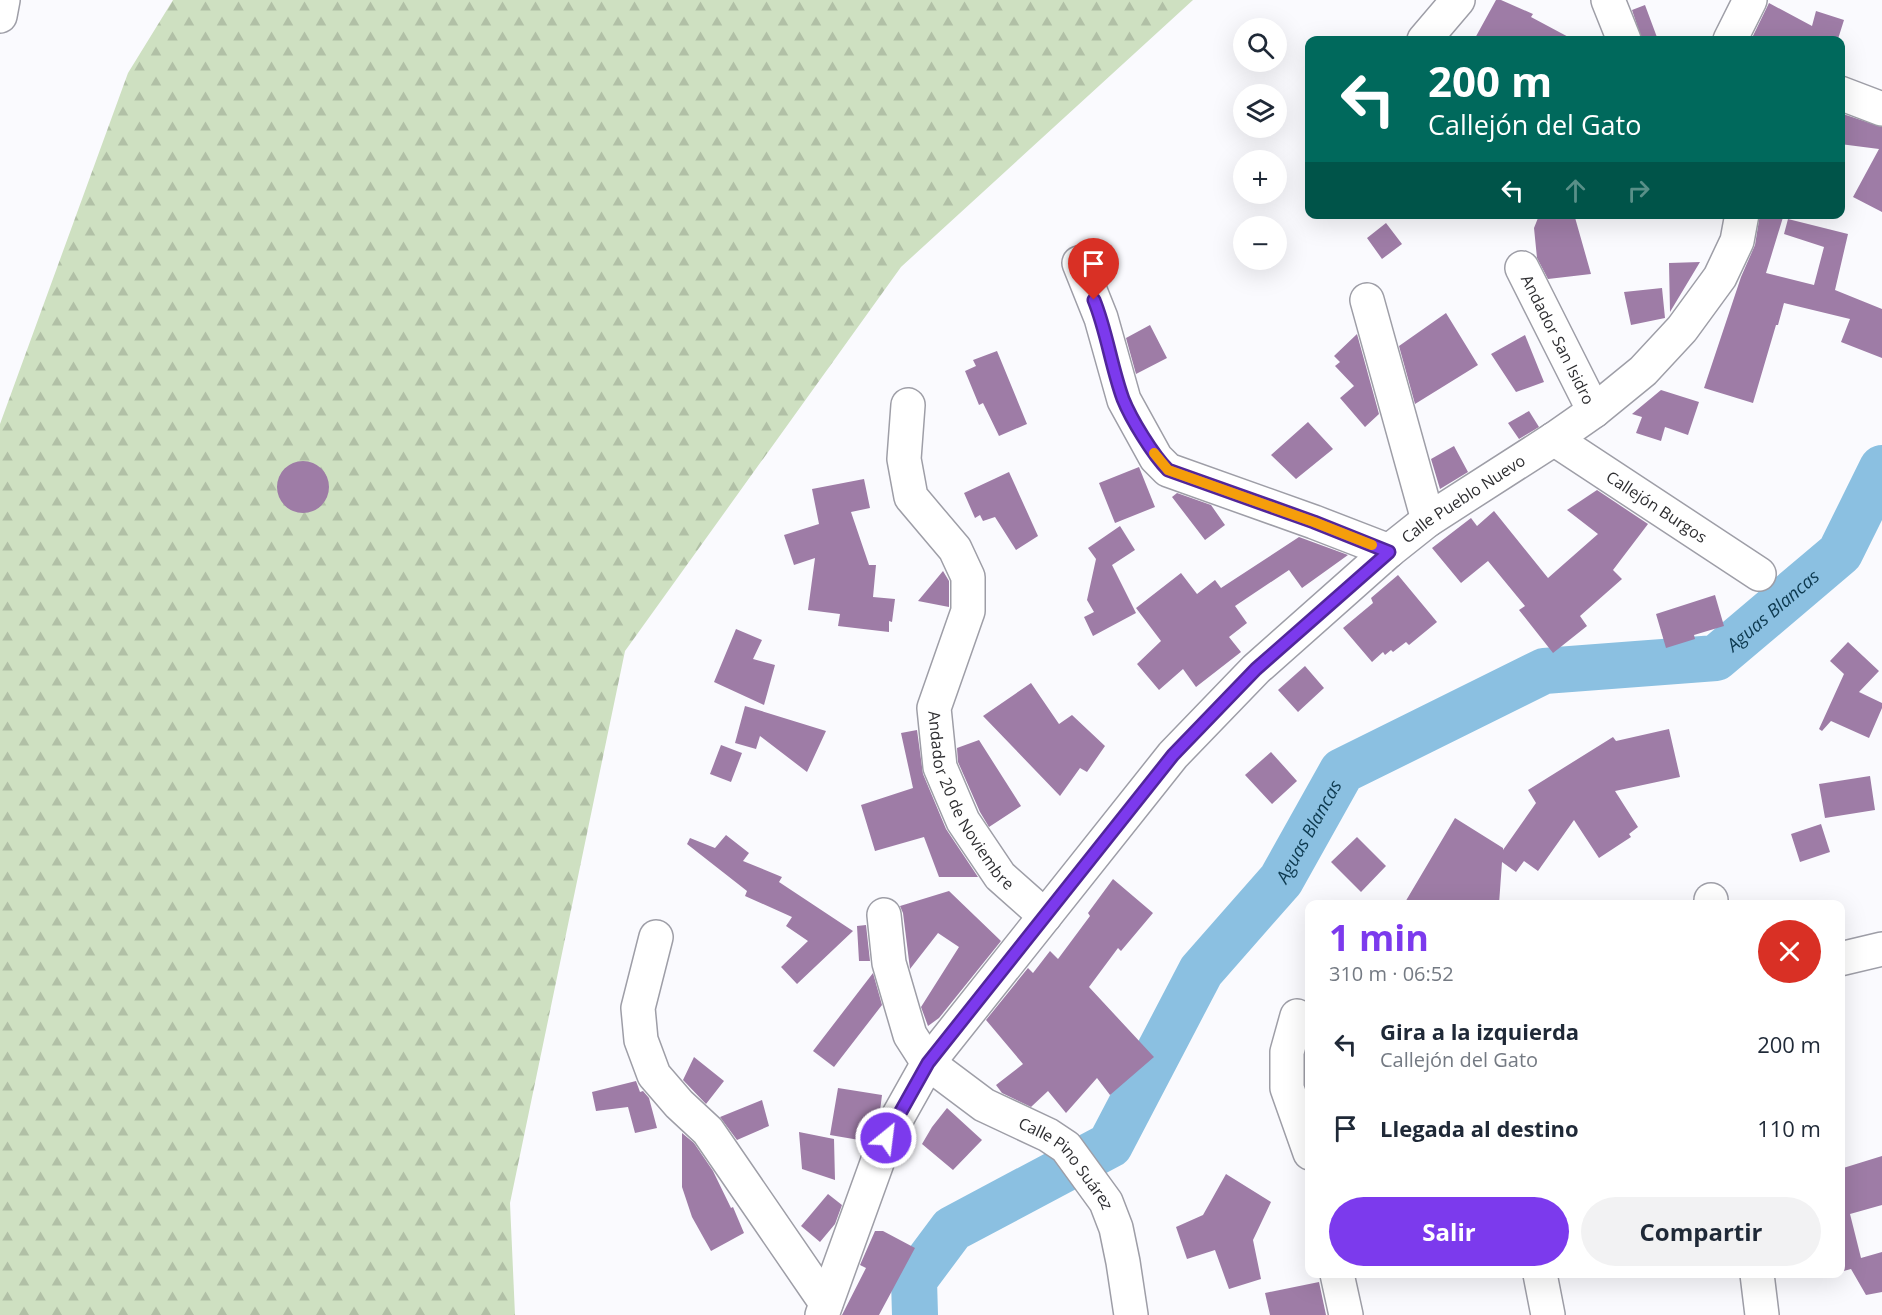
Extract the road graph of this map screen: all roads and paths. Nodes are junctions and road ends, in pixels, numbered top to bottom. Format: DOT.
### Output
graph roads {
  1 [pos="3,0"];
  2 [pos="1458,0"];
  3 [pos="1608,0"];
  4 [pos="1750,0"];
  5 [pos="0,16"];
  6 [pos="1427,36"];
  7 [pos="1622,36"];
  8 [pos="1734,36"];
  9 [pos="1845,95"];
  10 [pos="1882,109"];
  11 [pos="1741,219"];
  12 [pos="1079,263"];
  13 [pos="1522,268"];
  14 [pos="1366,300"];
  15 [pos="908,405"];
  16 [pos="1594,411"];
  17 [pos="1554,439"];
  18 [pos="1428,520"];
  19 [pos="1389,552"];
  20 [pos="1759,574"];
  21 [pos="884,915"];
  22 [pos="1045,916"];
  23 [pos="656,937"];
  24 [pos="1882,950"];
  25 [pos="1845,958"];
  26 [pos="1297,1016"];
  27 [pos="928,1063"];
  28 [pos="1305,1138"];
  29 [pos="1338,1278"];
  30 [pos="1541,1278"];
  31 [pos="1757,1278"];
  32 [pos="824,1309"];
  33 [pos="1131,1315"];
  34 [pos="1346,1315"];
  35 [pos="1548,1315"];
  36 [pos="1762,1315"];
  1 -- 5 [label="street"];
  2 -- 6 [label="street"];
  3 -- 7 [label="street"];
  4 -- 8 [label="street"];
  9 -- 10 [label="street"];
  11 -- 16 [label="street, Calle Pueblo Nuevo"];
  12 -- 19 [label="street"];
  13 -- 16 [label="street, Andador San Isidro"];
  14 -- 18 [label="street"];
  15 -- 22 [label="street, Andador 20 de Noviembre"];
  16 -- 17 [label="street, Calle Pueblo Nuevo"];
  17 -- 18 [label="street, Calle Pueblo Nuevo"];
  17 -- 20 [label="street, Callejón Burgos"];
  18 -- 19 [label="street, Calle Pueblo Nuevo"];
  19 -- 22 [label="street, Calle Pueblo Nuevo"];
  21 -- 27 [label="street"];
  22 -- 27 [label="street, Calle Pueblo Nuevo"];
  23 -- 32 [label="street"];
  24 -- 25 [label="street"];
  26 -- 28 [label="street"];
  27 -- 32 [label="street, Calle Pueblo Nuevo"];
  27 -- 33 [label="street, Calle Pino Suárez"];
  29 -- 34 [label="street"];
  30 -- 35 [label="street"];
  31 -- 36 [label="street"];
}
